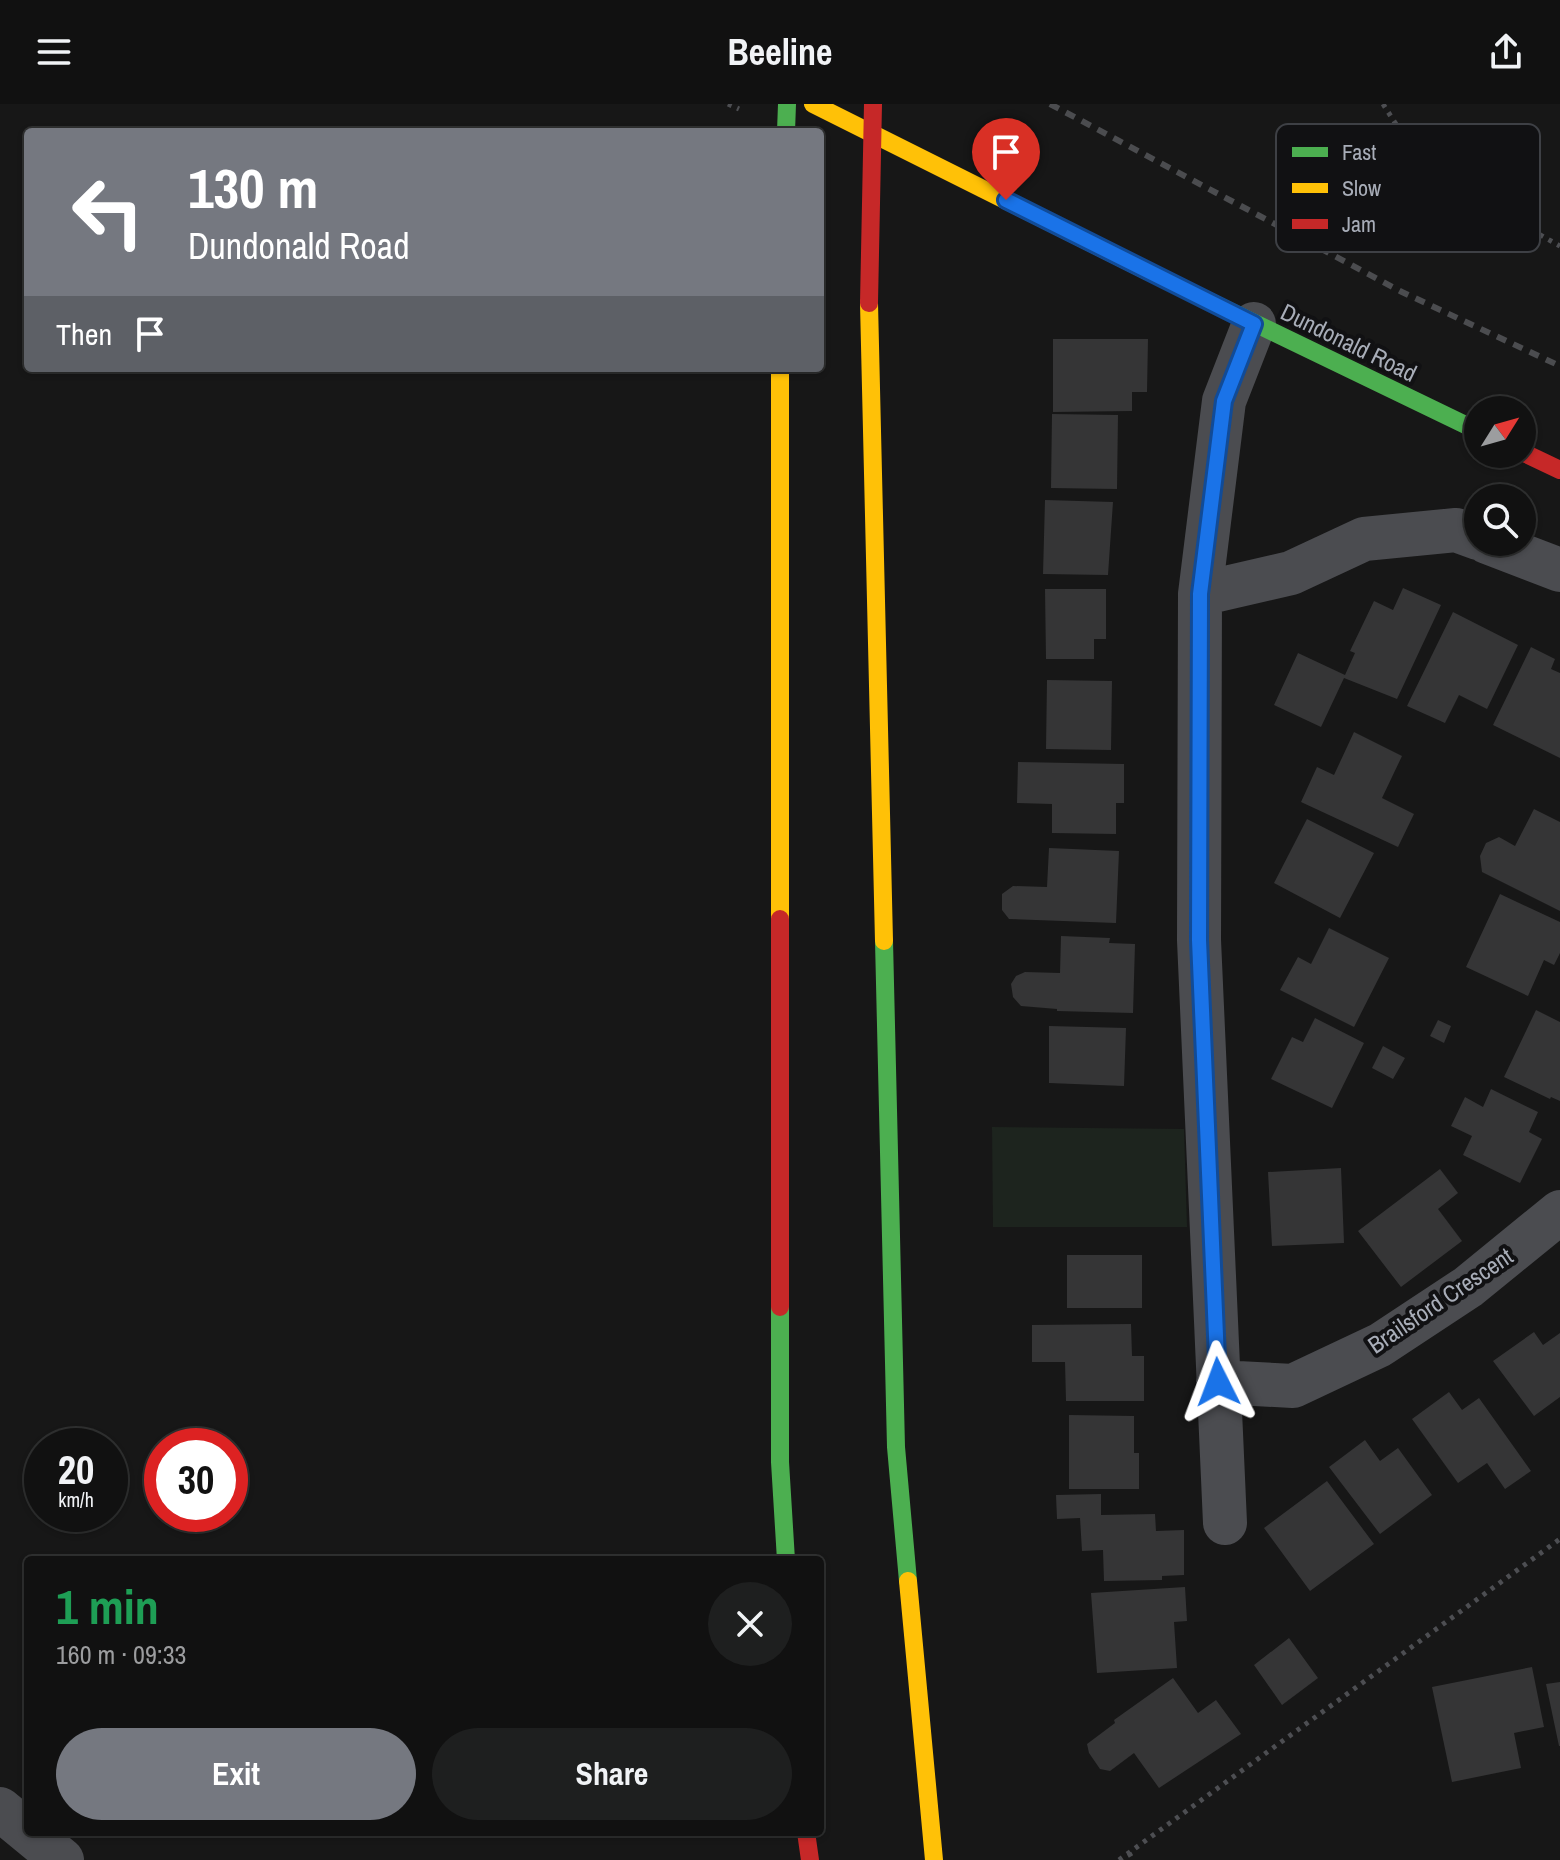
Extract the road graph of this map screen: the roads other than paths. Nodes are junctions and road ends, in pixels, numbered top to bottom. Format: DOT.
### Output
graph roads {
  1 [pos="787,104"];
  2 [pos="813,104"];
  3 [pos="873,104"];
  4 [pos="786,128"];
  5 [pos="1254,324"];
  6 [pos="780,372"];
  7 [pos="1464,424"];
  8 [pos="1536,459"];
  9 [pos="1560,470"];
  10 [pos="1464,533"];
  11 [pos="1524,556"];
  12 [pos="1560,570"];
  13 [pos="1200,594"];
  14 [pos="1560,1212"];
  15 [pos="1218,1382"];
  16 [pos="1225,1523"];
  17 [pos="786,1556"];
  18 [pos="0,1809"];
  19 [pos="24,1829"];
  20 [pos="33,1836"];
  21 [pos="807,1836"];
  22 [pos="62,1860"];
  23 [pos="810,1860"];
  24 [pos="934,1860"];
  1 -- 4 [label="main road, bridge"];
  2 -- 5 [label="main road, Dundonald Road"];
  3 -- 24 [label="main road, bridge"];
  5 -- 7 [label="main road, Dundonald Road"];
  5 -- 13 [label="street"];
  6 -- 17 [label="main road"];
  8 -- 9 [label="main road"];
  10 -- 13 [label="street"];
  11 -- 12 [label="street"];
  13 -- 15 [label="street"];
  14 -- 15 [label="street, Brailsford Crescent"];
  15 -- 16 [label="street"];
  18 -- 19 [label="street"];
  20 -- 22 [label="street"];
  21 -- 23 [label="main road"];
}
